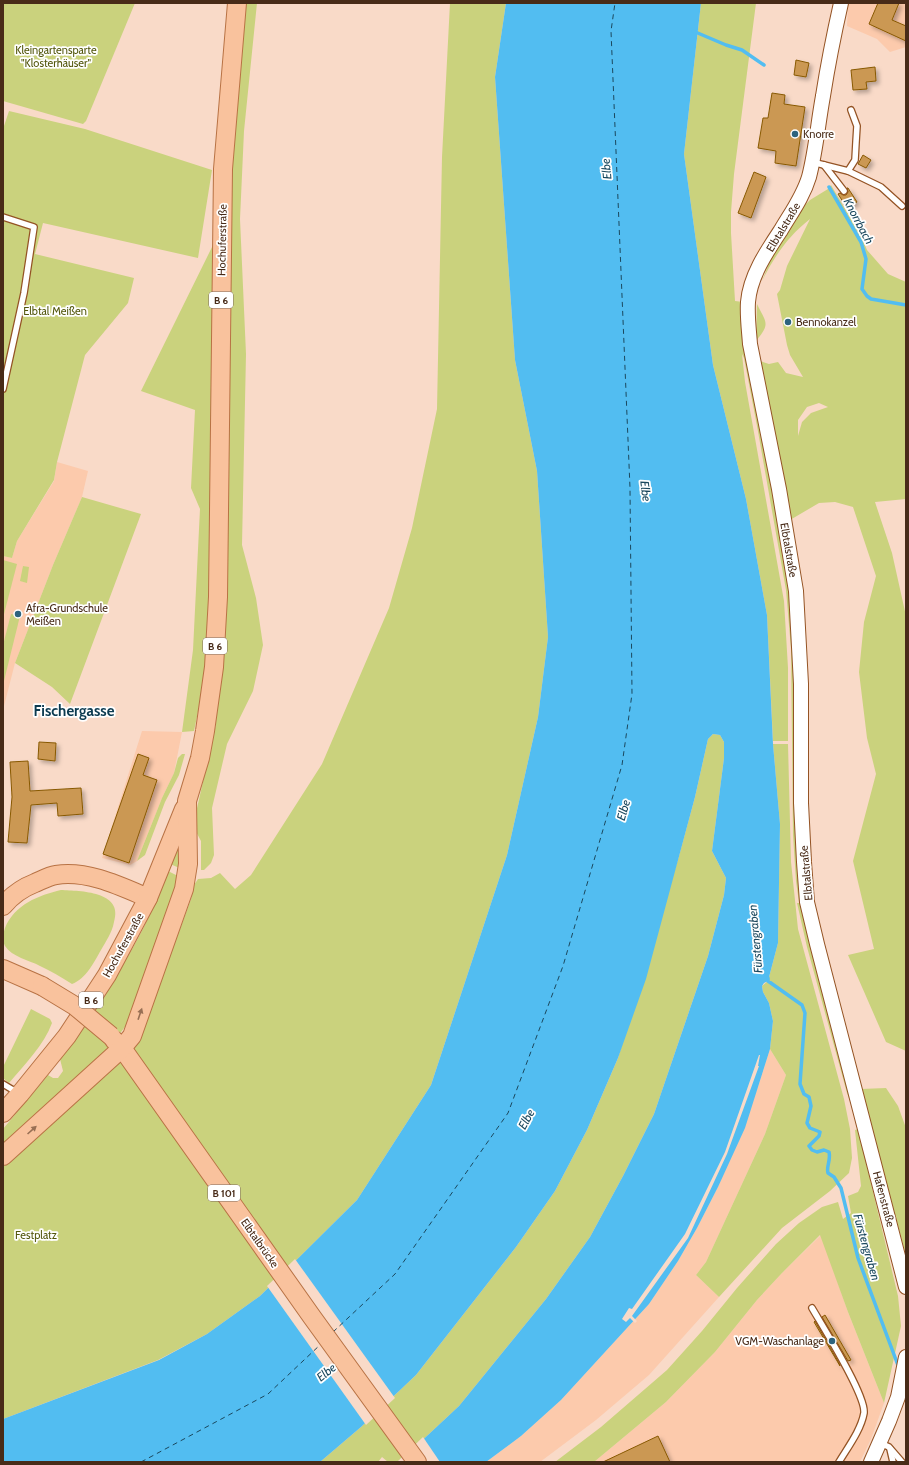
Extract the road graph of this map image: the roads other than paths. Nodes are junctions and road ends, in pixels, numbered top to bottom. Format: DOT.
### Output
graph roads {
  1 [pos="237,3"];
  2 [pos="841,3"];
  3 [pos="851,110"];
  4 [pos="818,164"];
  5 [pos="848,171"];
  6 [pos="844,190"];
  7 [pos="902,206"];
  8 [pos="3,217"];
  9 [pos="3,388"];
  10 [pos="187,801"];
  11 [pos="148,898"];
  12 [pos="3,906"];
  13 [pos="3,969"];
  14 [pos="116,1042"];
  15 [pos="3,1084"];
  16 [pos="10,1103"];
  17 [pos="859,1112"];
  18 [pos="3,1156"];
  19 [pos="906,1287"];
  20 [pos="812,1308"];
  21 [pos="906,1357"];
  22 [pos="885,1445"];
  23 [pos="417,1462"];
  24 [pos="839,1462"];
  25 [pos="871,1462"];
  26 [pos="893,1462"];
  27 [pos="902,1462"];
  1 -- 10 [label="main road, Hochuferstraße / B 6"];
  2 -- 4 [label="street, Elbtalstraße"];
  3 -- 5 [label="lane"];
  4 -- 5 [label="lane"];
  4 -- 6 [label="lane"];
  4 -- 17 [label="street, Elbtalstraße"];
  5 -- 7 [label="lane"];
  8 -- 9 [label="lane"];
  10 -- 11 [label="main road, Hochuferstraße / B 6"];
  14 -- 10 [label="main road, one-way"];
  11 -- 12 [label="main road"];
  11 -- 16 [label="main road, Hochuferstraße / B 6"];
  13 -- 14 [label="main road, Elbtalbrücke / B 101, bridge"];
  18 -- 14 [label="main road, one-way"];
  14 -- 23 [label="main road, Elbtalbrücke / B 101"];
  15 -- 16 [label="lane"];
  17 -- 19 [label="street, Hafenstraße"];
  20 -- 24 [label="lane"];
  21 -- 22 [label="street"];
  22 -- 25 [label="street"];
  22 -- 26 [label="lane"];
  22 -- 27 [label="lane"];
}
